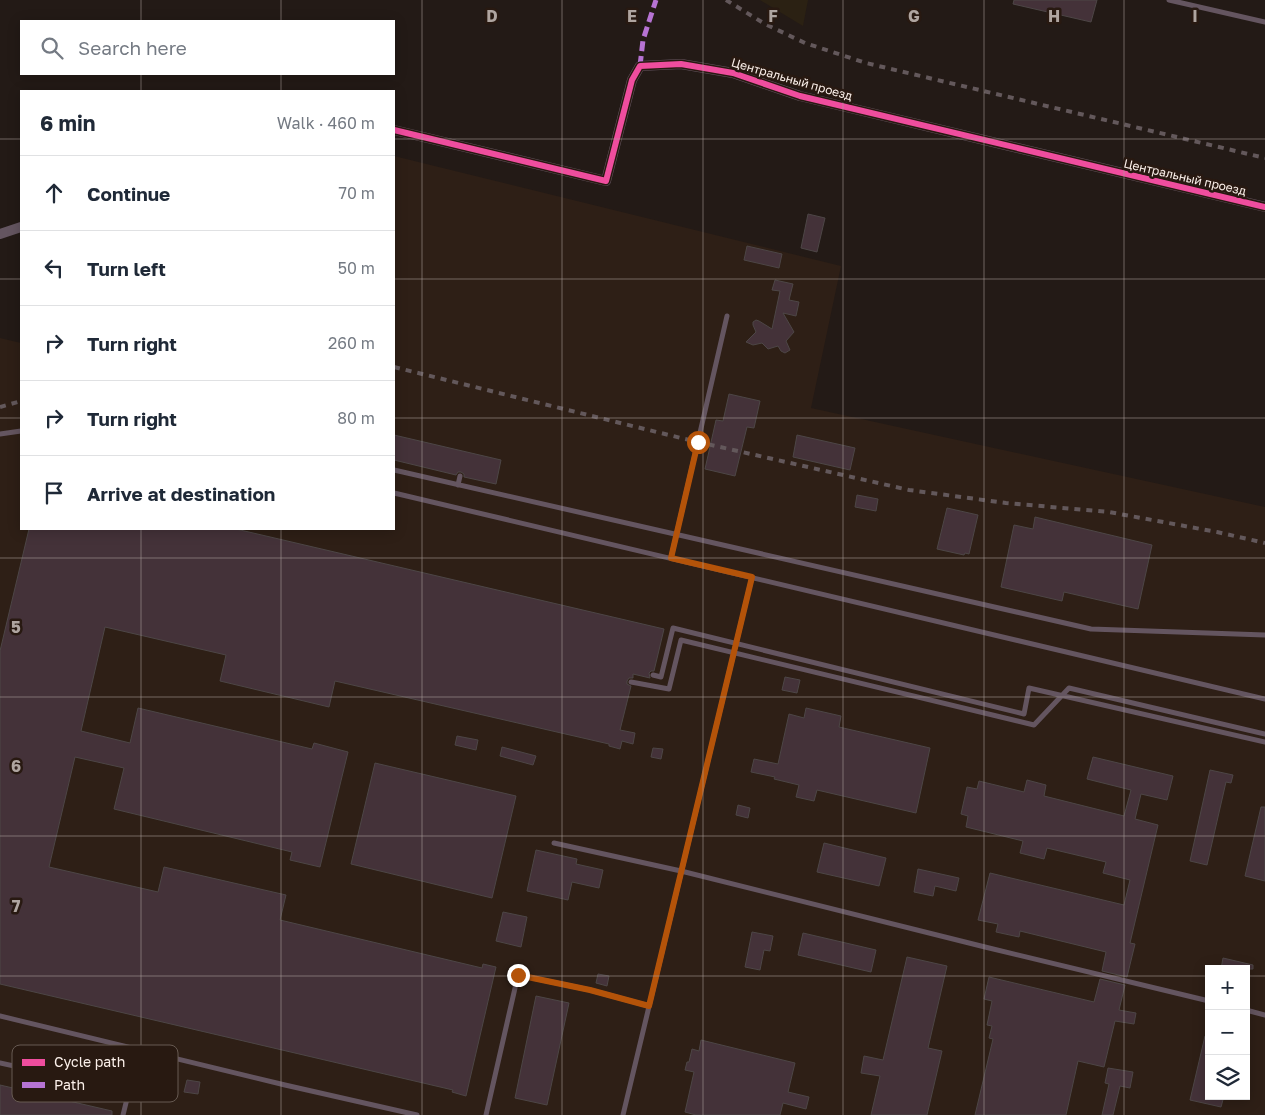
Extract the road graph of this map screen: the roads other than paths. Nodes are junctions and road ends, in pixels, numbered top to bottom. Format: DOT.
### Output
graph roads {
  1 [pos="1170,0"];
  2 [pos="1265,22"];
  3 [pos="395,130"];
  4 [pos="1265,208"];
  5 [pos="20,227"];
  6 [pos="0,234"];
  7 [pos="727,316"];
  8 [pos="20,430"];
  9 [pos="0,434"];
  10 [pos="395,470"];
  11 [pos="460,476"];
  12 [pos="458,485"];
  13 [pos="395,493"];
  14 [pos="671,558"];
  15 [pos="752,577"];
  16 [pos="1265,635"];
  17 [pos="653,675"];
  18 [pos="632,682"];
  19 [pos="1265,699"];
  20 [pos="1265,734"];
  21 [pos="1265,742"];
  22 [pos="554,843"];
  23 [pos="681,871"];
  24 [pos="1205,1000"];
  25 [pos="649,1006"];
  26 [pos="1250,1011"];
  27 [pos="1265,1015"];
  28 [pos="0,1016"];
  29 [pos="118,1045"];
  30 [pos="178,1060"];
  31 [pos="126,1102"];
  32 [pos="123,1115"];
  33 [pos="417,1115"];
  34 [pos="486,1115"];
  35 [pos="623,1115"];
  1 -- 2 [label="lane"];
  3 -- 4 [label="street, Центральный проезд"];
  5 -- 6 [label="street"];
  7 -- 14 [label="lane"];
  8 -- 9 [label="lane"];
  10 -- 12 [label="lane"];
  11 -- 12 [label="lane"];
  12 -- 16 [label="lane"];
  13 -- 14 [label="lane"];
  14 -- 15 [label="lane"];
  15 -- 19 [label="lane"];
  15 -- 23 [label="lane"];
  17 -- 21 [label="lane"];
  18 -- 20 [label="lane"];
  22 -- 23 [label="lane"];
  23 -- 24 [label="lane"];
  23 -- 25 [label="lane"];
  25 -- 34 [label="lane"];
  25 -- 35 [label="lane"];
  26 -- 27 [label="lane"];
  28 -- 29 [label="lane"];
  30 -- 33 [label="lane"];
  31 -- 32 [label="lane"];
}
